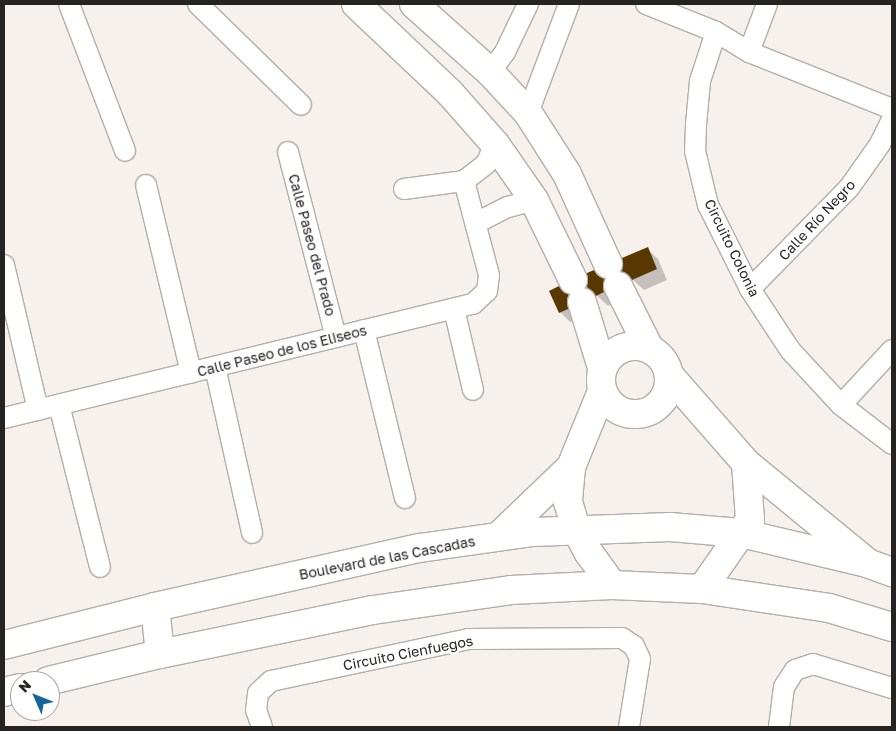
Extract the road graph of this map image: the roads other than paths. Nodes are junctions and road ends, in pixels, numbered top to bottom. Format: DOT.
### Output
graph roads {
  1 [pos="69,4"];
  2 [pos="198,4"];
  3 [pos="356,4"];
  4 [pos="528,4"];
  5 [pos="569,4"];
  6 [pos="646,4"];
  7 [pos="767,4"];
  8 [pos="420,9"];
  9 [pos="716,32"];
  10 [pos="398,45"];
  11 [pos="749,52"];
  12 [pos="490,72"];
  13 [pos="301,105"];
  14 [pos="892,109"];
  15 [pos="528,114"];
  16 [pos="892,119"];
  17 [pos="495,144"];
  18 [pos="125,151"];
  19 [pos="288,152"];
  20 [pos="464,181"];
  21 [pos="146,186"];
  22 [pos="404,189"];
  23 [pos="583,205"];
  24 [pos="540,211"];
  25 [pos="476,223"];
  26 [pos="4,265"];
  27 [pos="750,289"];
  28 [pos="454,308"];
  29 [pos="364,330"];
  30 [pos="336,337"];
  31 [pos="649,348"];
  32 [pos="892,350"];
  33 [pos="215,367"];
  34 [pos="191,373"];
  35 [pos="669,375"];
  36 [pos="602,380"];
  37 [pos="473,390"];
  38 [pos="59,405"];
  39 [pos="842,405"];
  40 [pos="38,410"];
  41 [pos="4,418"];
  42 [pos="892,444"];
  43 [pos="746,462"];
  44 [pos="571,467"];
  45 [pos="405,498"];
  46 [pos="576,529"];
  47 [pos="252,533"];
  48 [pos="741,533"];
  49 [pos="499,536"];
  50 [pos="867,563"];
  51 [pos="100,567"];
  52 [pos="892,572"];
  53 [pos="612,585"];
  54 [pos="702,589"];
  55 [pos="155,607"];
  56 [pos="892,627"];
  57 [pos="4,644"];
  58 [pos="160,654"];
  59 [pos="60,678"];
  60 [pos="892,688"];
  61 [pos="262,727"];
  62 [pos="629,727"];
  63 [pos="779,727"];
  1 -- 18 [label="street"];
  2 -- 13 [label="street"];
  3 -- 10 [label="main road"];
  4 -- 12 [label="street"];
  5 -- 15 [label="street"];
  6 -- 9 [label="street"];
  7 -- 11 [label="street"];
  8 -- 10 [label="main road"];
  8 -- 12 [label="main road"];
  9 -- 11 [label="street"];
  9 -- 27 [label="street, Circuito Colonia"];
  10 -- 17 [label="main road"];
  11 -- 14 [label="street"];
  12 -- 15 [label="main road"];
  15 -- 23 [label="main road"];
  16 -- 27 [label="street, Calle Río Negro"];
  17 -- 20 [label="street"];
  17 -- 24 [label="main road"];
  19 -- 30 [label="street, Calle Paseo del Prado"];
  20 -- 22 [label="street"];
  20 -- 25 [label="street, Calle Paseo de los Eliseos"];
  21 -- 34 [label="street"];
  23 -- 24 [label="main road"];
  23 -- 31 [label="main road"];
  24 -- 25 [label="street"];
  24 -- 36 [label="main road"];
  25 -- 28 [label="street, Calle Paseo de los Eliseos"];
  26 -- 40 [label="street"];
  27 -- 39 [label="street, Circuito Colonia"];
  28 -- 29 [label="street, Calle Paseo de los Eliseos"];
  28 -- 37 [label="street"];
  29 -- 30 [label="street, Calle Paseo de los Eliseos"];
  29 -- 45 [label="street"];
  30 -- 33 [label="street, Calle Paseo de los Eliseos"];
  31 -- 35 [label="main road"];
  31 -- 36 [label="main road"];
  32 -- 39 [label="street"];
  33 -- 34 [label="street, Calle Paseo de los Eliseos"];
  33 -- 47 [label="street"];
  34 -- 38 [label="street, Calle Paseo de los Eliseos"];
  35 -- 36 [label="main road"];
  35 -- 43 [label="main road"];
  36 -- 44 [label="main road"];
  38 -- 40 [label="street, Calle Paseo de los Eliseos"];
  38 -- 51 [label="street"];
  39 -- 42 [label="street, Circuito Colonia"];
  40 -- 41 [label="street, Calle Paseo de los Eliseos"];
  43 -- 48 [label="main road"];
  43 -- 50 [label="main road"];
  44 -- 46 [label="main road"];
  44 -- 49 [label="main road"];
  46 -- 48 [label="main road, Boulevard de las Cascadas"];
  46 -- 49 [label="main road, Boulevard de las Cascadas"];
  46 -- 53 [label="main road"];
  48 -- 50 [label="main road, Boulevard de las Cascadas"];
  48 -- 54 [label="main road"];
  49 -- 55 [label="main road, Boulevard de las Cascadas"];
  50 -- 52 [label="main road, Boulevard de las Cascadas"];
  53 -- 54 [label="main road"];
  53 -- 58 [label="main road"];
  54 -- 56 [label="main road"];
  55 -- 57 [label="main road, Boulevard de las Cascadas"];
  55 -- 58 [label="main road"];
  58 -- 59 [label="main road"];
  60 -- 63 [label="street"];
  61 -- 62 [label="street, Circuito Cienfuegos"];
}
